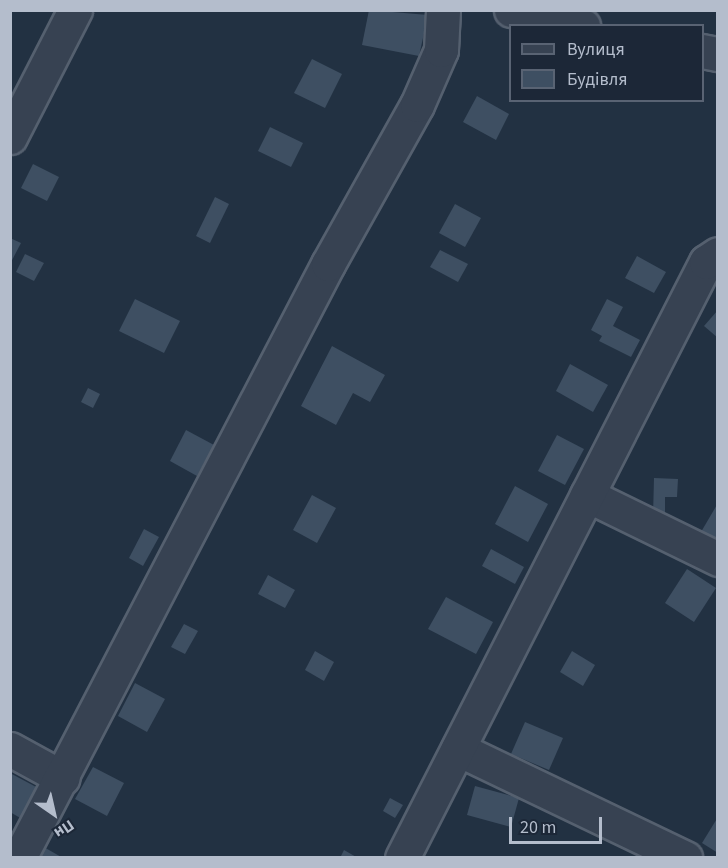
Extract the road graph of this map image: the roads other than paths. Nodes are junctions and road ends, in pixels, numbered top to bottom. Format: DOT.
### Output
graph roads {
  1 [pos="75,10"];
  2 [pos="443,10"];
  3 [pos="511,10"];
  4 [pos="574,24"];
  5 [pos="10,137"];
  6 [pos="717,254"];
  7 [pos="587,495"];
  8 [pos="717,560"];
  9 [pos="10,749"];
  10 [pos="458,749"];
  11 [pos="63,778"];
  12 [pos="19,858"];
  13 [pos="402,858"];
  14 [pos="686,858"];
  1 -- 5 [label="street"];
  2 -- 11 [label="street"];
  3 -- 4 [label="street"];
  6 -- 7 [label="street"];
  7 -- 8 [label="street"];
  7 -- 10 [label="street"];
  9 -- 11 [label="street"];
  10 -- 13 [label="street"];
  10 -- 14 [label="street"];
  11 -- 12 [label="street"];
}
